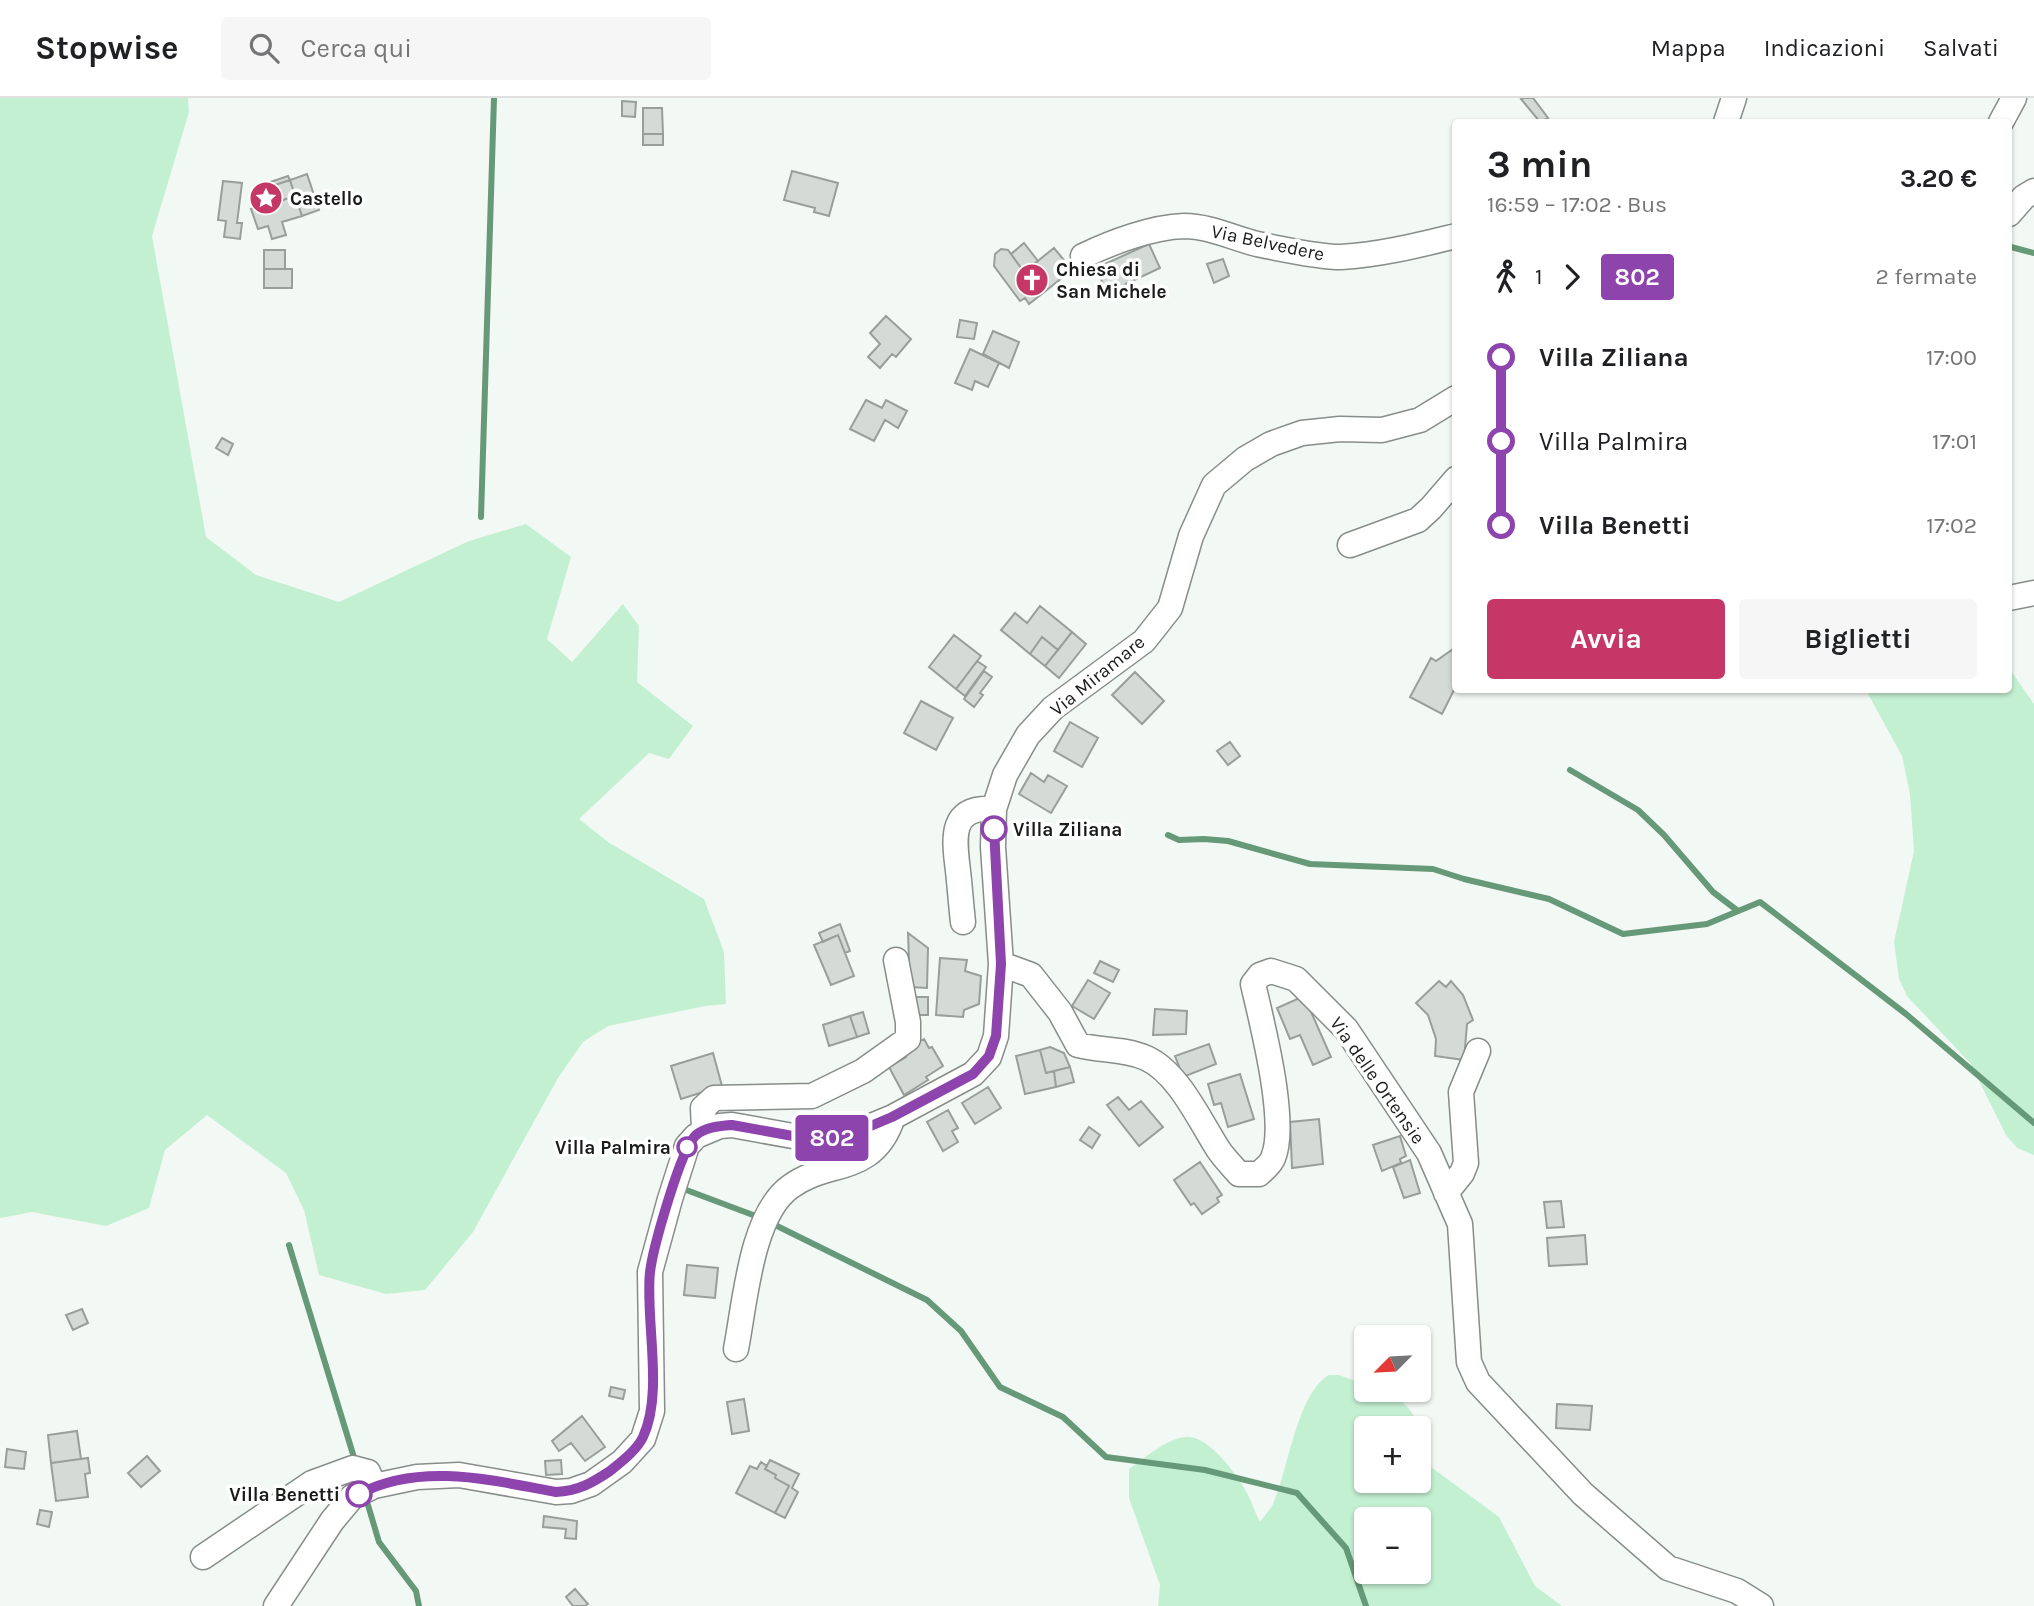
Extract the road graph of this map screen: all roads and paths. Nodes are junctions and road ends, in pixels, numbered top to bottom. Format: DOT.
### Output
graph roads {
  1 [pos="1734,98"];
  2 [pos="2014,98"];
  3 [pos="1727,119"];
  4 [pos="2003,119"];
  5 [pos="2034,191"];
  6 [pos="2012,211"];
  7 [pos="1452,237"];
  8 [pos="1083,256"];
  9 [pos="1452,400"];
  10 [pos="1452,484"];
  11 [pos="1350,545"];
  12 [pos="2034,593"];
  13 [pos="2012,597"];
  14 [pos="995,809"];
  15 [pos="963,922"];
  16 [pos="896,960"];
  17 [pos="1001,964"];
  18 [pos="1478,1051"];
  19 [pos="892,1117"];
  20 [pos="704,1130"];
  21 [pos="1446,1193"];
  22 [pos="737,1349"];
  23 [pos="374,1486"];
  24 [pos="203,1557"];
  25 [pos="276,1606"];
  26 [pos="1760,1606"];
  1 -- 3 [label="street"];
  2 -- 4 [label="street"];
  5 -- 6 [label="street"];
  7 -- 8 [label="street, Via Belvedere"];
  9 -- 14 [label="street, Via Miramare"];
  10 -- 11 [label="street"];
  12 -- 13 [label="street"];
  14 -- 15 [label="street"];
  14 -- 17 [label="street, Via Miramare"];
  16 -- 20 [label="street"];
  17 -- 19 [label="street, Via Miramare"];
  17 -- 21 [label="street, Via delle Ortensie"];
  18 -- 21 [label="street"];
  19 -- 20 [label="street, Via Miramare"];
  19 -- 22 [label="street"];
  20 -- 23 [label="street"];
  21 -- 26 [label="street, Via delle Ortensie"];
  23 -- 24 [label="street"];
  23 -- 25 [label="street"];
}
